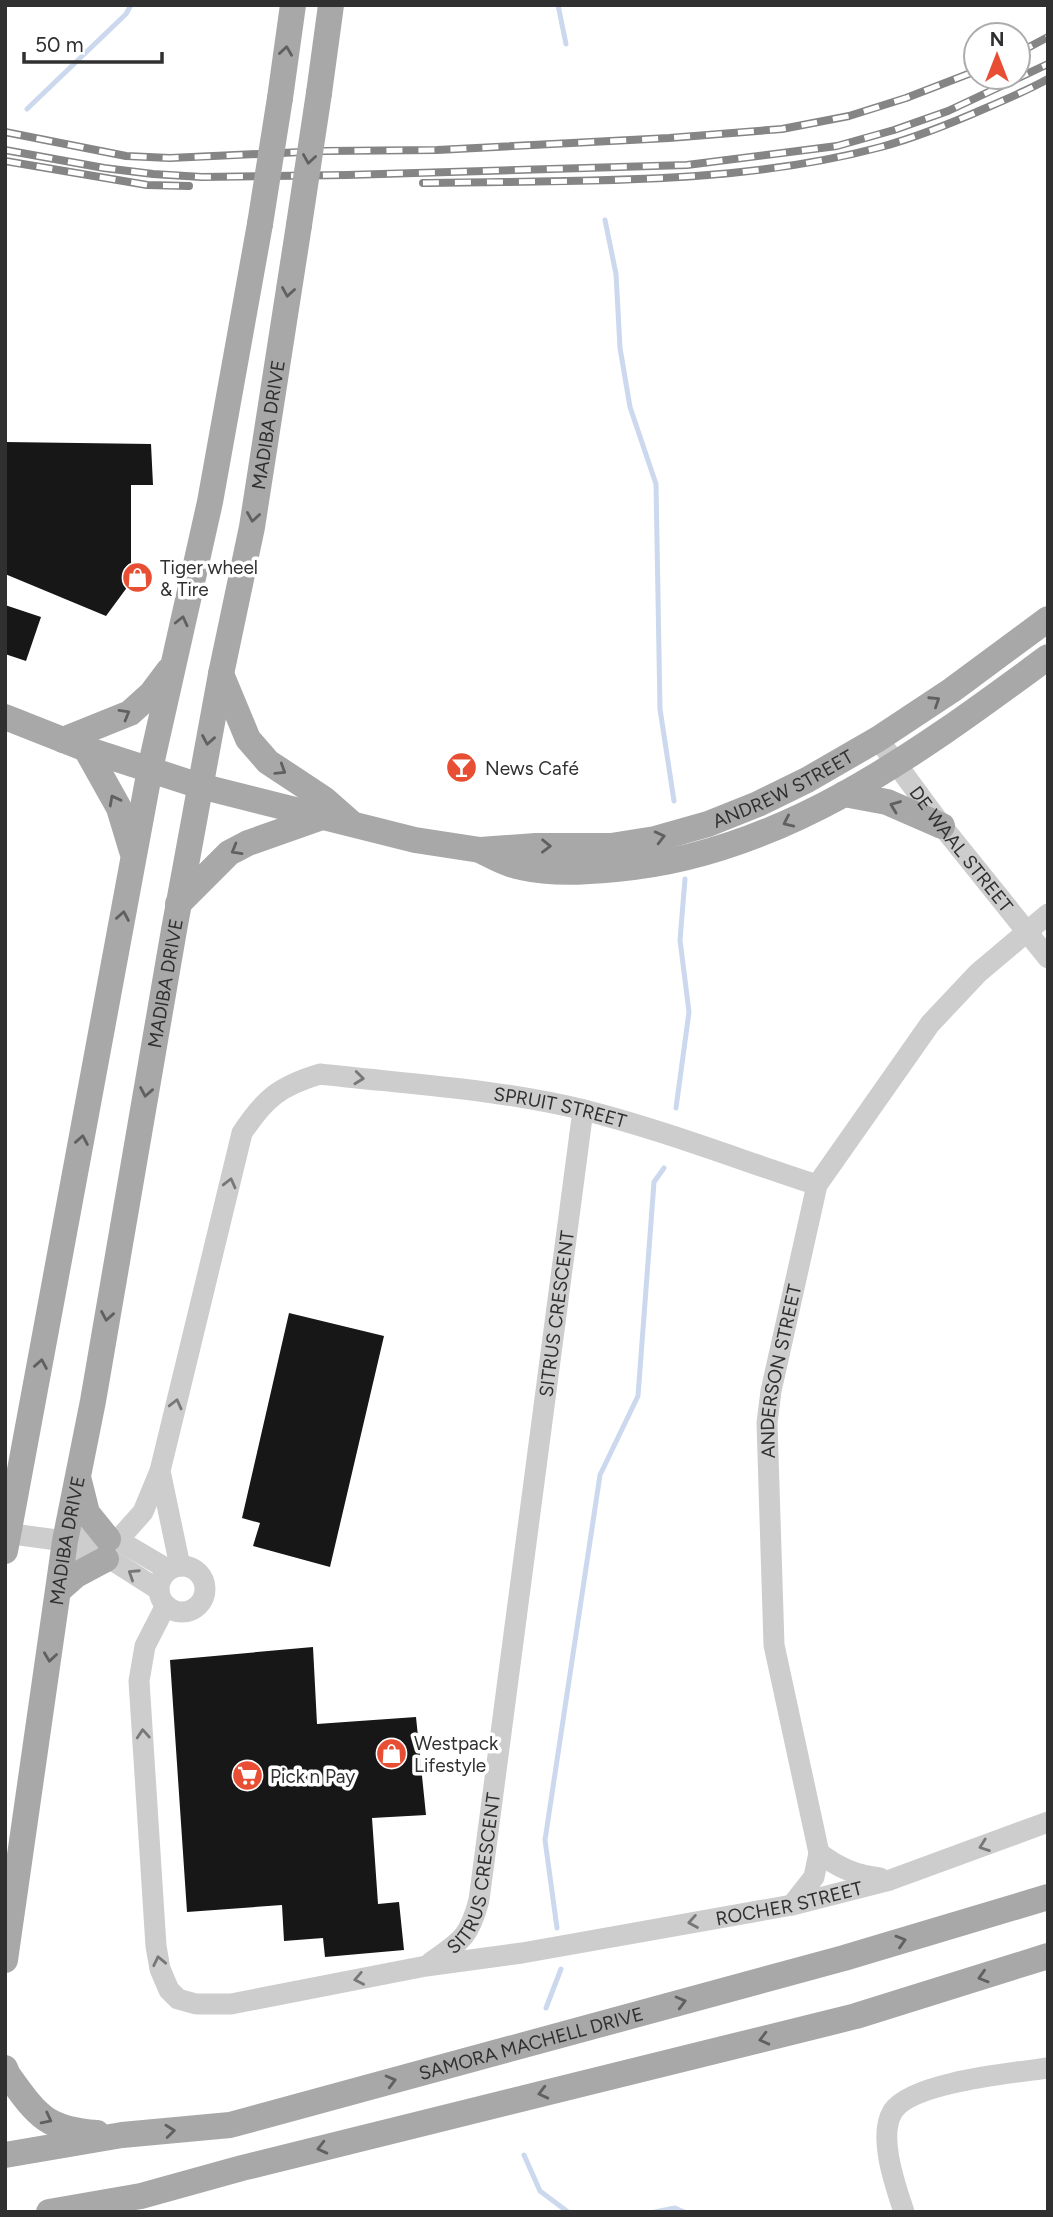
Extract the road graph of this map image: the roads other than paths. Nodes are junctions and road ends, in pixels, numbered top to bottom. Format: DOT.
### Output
graph roads {
  1 [pos="293,5"];
  2 [pos="331,5"];
  3 [pos="1048,619"];
  4 [pos="1048,657"];
  5 [pos="173,664"];
  6 [pos="220,674"];
  7 [pos="5,717"];
  8 [pos="878,739"];
  9 [pos="74,744"];
  10 [pos="896,764"];
  11 [pos="150,769"];
  12 [pos="200,786"];
  13 [pos="844,794"];
  14 [pos="322,817"];
  15 [pos="353,825"];
  16 [pos="943,827"];
  17 [pos="480,850"];
  18 [pos="134,856"];
  19 [pos="178,904"];
  20 [pos="1048,914"];
  21 [pos="1026,930"];
  22 [pos="1048,958"];
  23 [pos="583,1110"];
  24 [pos="817,1185"];
  25 [pos="34,1404"];
  26 [pos="5,1456"];
  27 [pos="160,1471"];
  28 [pos="78,1476"];
  29 [pos="6,1539"];
  30 [pos="65,1541"];
  31 [pos="111,1546"];
  32 [pos="175,1561"];
  33 [pos="59,1590"];
  34 [pos="162,1598"];
  35 [pos="1048,1822"];
  36 [pos="819,1853"];
  37 [pos="890,1880"];
  38 [pos="1048,1897"];
  39 [pos="792,1905"];
  40 [pos="472,1926"];
  41 [pos="522,1952"];
  42 [pos="5,1960"];
  43 [pos="1041,1960"];
  44 [pos="426,1966"];
  45 [pos="5,2068"];
  46 [pos="1048,2068"];
  47 [pos="122,2136"];
  48 [pos="5,2155"];
  49 [pos="141,2196"];
  50 [pos="49,2212"];
  51 [pos="111,2212"];
  52 [pos="904,2212"];
  5 -- 1 [label="main road, one-way, bridge"];
  2 -- 6 [label="main road, MADIBA DRIVE, one-way, bridge"];
  8 -- 3 [label="main road, ANDREW STREET, one-way"];
  4 -- 10 [label="main road, ANDREW STREET"];
  9 -- 5 [label="main road, one-way"];
  5 -- 11 [label="main road"];
  6 -- 12 [label="main road, MADIBA DRIVE, one-way"];
  6 -- 15 [label="main road, one-way"];
  7 -- 9 [label="main road, ANDREW STREET"];
  8 -- 10 [label="street, DE WAAL STREET"];
  17 -- 8 [label="main road, ANDREW STREET, one-way"];
  9 -- 11 [label="main road, ANDREW STREET"];
  18 -- 9 [label="main road, one-way"];
  10 -- 13 [label="main road, ANDREW STREET"];
  10 -- 16 [label="street, DE WAAL STREET"];
  11 -- 12 [label="main road, ANDREW STREET"];
  11 -- 18 [label="main road"];
  12 -- 14 [label="main road, ANDREW STREET"];
  12 -- 19 [label="main road, MADIBA DRIVE"];
  16 -- 13 [label="main road, one-way"];
  13 -- 17 [label="main road, ANDREW STREET, one-way"];
  14 -- 15 [label="main road, ANDREW STREET"];
  14 -- 19 [label="main road, one-way"];
  15 -- 17 [label="main road, ANDREW STREET"];
  16 -- 21 [label="street, DE WAAL STREET"];
  25 -- 18 [label="main road, one-way"];
  19 -- 28 [label="main road, MADIBA DRIVE, one-way"];
  20 -- 21 [label="street, ANDERSON STREET"];
  21 -- 22 [label="street, DE WAAL STREET"];
  21 -- 24 [label="street, ANDERSON STREET"];
  23 -- 24 [label="street, SPRUIT STREET"];
  27 -- 23 [label="street, SPRUIT STREET, one-way"];
  23 -- 40 [label="street, SITRUS CRESCENT"];
  24 -- 36 [label="street, ANDERSON STREET"];
  25 -- 26 [label="main road"];
  25 -- 29 [label="main road"];
  27 -- 31 [label="street"];
  27 -- 32 [label="street"];
  28 -- 30 [label="main road, MADIBA DRIVE"];
  28 -- 31 [label="main road"];
  29 -- 30 [label="street"];
  30 -- 31 [label="street"];
  30 -- 33 [label="main road, MADIBA DRIVE"];
  31 -- 32 [label="street"];
  31 -- 33 [label="main road"];
  34 -- 31 [label="street, one-way"];
  32 -- 34 [label="street, SITRUS CRESCENT"];
  32 -- 34 [label="street"];
  33 -- 42 [label="main road, MADIBA DRIVE, one-way"];
  44 -- 34 [label="street, SITRUS CRESCENT, one-way"];
  35 -- 37 [label="street, ROCHER STREET, one-way"];
  36 -- 37 [label="street"];
  36 -- 39 [label="street"];
  37 -- 39 [label="street, ROCHER STREET"];
  47 -- 38 [label="main road, SAMORA MACHELL DRIVE, one-way"];
  39 -- 41 [label="street, ROCHER STREET, one-way"];
  40 -- 41 [label="street, ROCHER STREET"];
  40 -- 44 [label="street, SITRUS CRESCENT"];
  41 -- 44 [label="street, ROCHER STREET"];
  43 -- 49 [label="main road, one-way"];
  45 -- 47 [label="main road, one-way"];
  46 -- 52 [label="street"];
  47 -- 48 [label="main road, SAMORA MACHELL DRIVE"];
  49 -- 50 [label="main road"];
  49 -- 51 [label="main road"];
}
